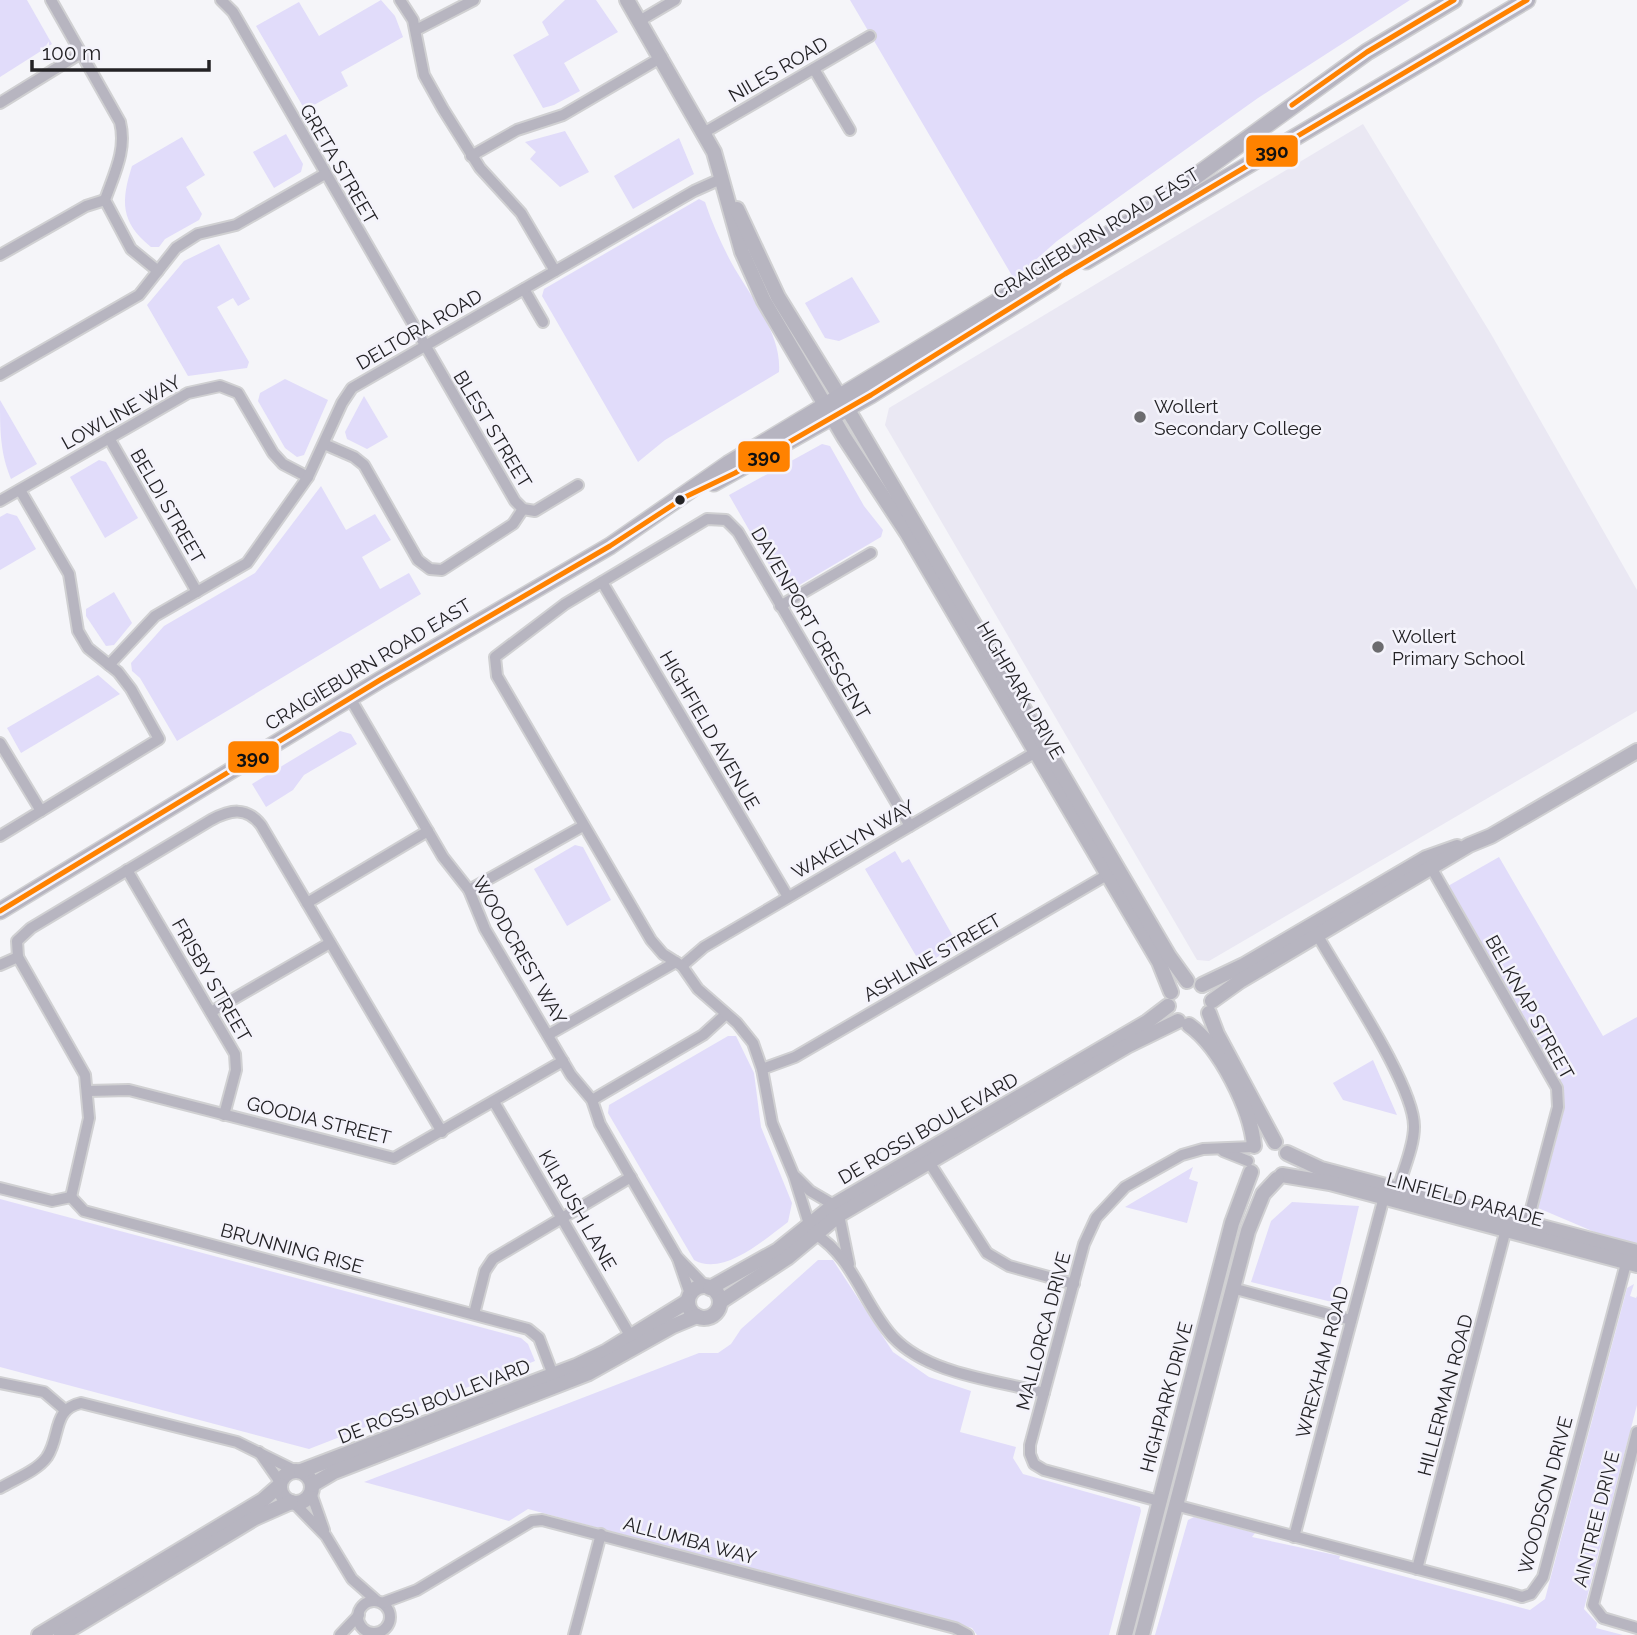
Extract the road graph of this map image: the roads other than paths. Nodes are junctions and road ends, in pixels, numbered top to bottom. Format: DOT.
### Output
graph roads {
  1 [pos="51,0"];
  2 [pos="221,0"];
  3 [pos="400,0"];
  4 [pos="474,0"];
  5 [pos="627,0"];
  6 [pos="675,0"];
  7 [pos="1454,0"];
  8 [pos="1527,0"];
  9 [pos="641,20"];
  10 [pos="416,30"];
  11 [pos="870,36"];
  12 [pos="81,52"];
  13 [pos="662,57"];
  14 [pos="814,69"];
  15 [pos="0,103"];
  16 [pos="850,130"];
  17 [pos="705,132"];
  18 [pos="471,156"];
  19 [pos="325,174"];
  20 [pos="723,177"];
  21 [pos="105,200"];
  22 [pos="0,256"];
  23 [pos="158,271"];
  24 [pos="555,271"];
  25 [pos="524,289"];
  26 [pos="543,322"];
  27 [pos="423,347"];
  28 [pos="0,375"];
  29 [pos="836,407"];
  30 [pos="109,438"];
  31 [pos="324,444"];
  32 [pos="308,477"];
  33 [pos="578,485"];
  34 [pos="20,489"];
  35 [pos="0,502"];
  36 [pos="523,509"];
  37 [pos="871,553"];
  38 [pos="602,582"];
  39 [pos="197,592"];
  40 [pos="780,606"];
  41 [pos="108,665"];
  42 [pos="350,698"];
  43 [pos="0,743"];
  44 [pos="1041,749"];
  45 [pos="1637,751"];
  46 [pos="41,811"];
  47 [pos="583,825"];
  48 [pos="910,826"];
  49 [pos="428,831"];
  50 [pos="0,835"];
  51 [pos="1429,863"];
  52 [pos="127,870"];
  53 [pos="1112,872"];
  54 [pos="469,890"];
  55 [pos="788,897"];
  56 [pos="307,903"];
  57 [pos="0,911"];
  58 [pos="1318,936"];
  59 [pos="330,943"];
  60 [pos="18,957"];
  61 [pos="679,964"];
  62 [pos="0,965"];
  63 [pos="1187,981"];
  64 [pos="1202,985"];
  65 [pos="1170,999"];
  66 [pos="1211,1007"];
  67 [pos="211,1012"];
  68 [pos="726,1014"];
  69 [pos="1183,1023"];
  70 [pos="548,1035"];
  71 [pos="563,1061"];
  72 [pos="762,1069"];
  73 [pos="88,1091"];
  74 [pos="592,1100"];
  75 [pos="494,1102"];
  76 [pos="224,1115"];
  77 [pos="442,1132"];
  78 [pos="1275,1142"];
  79 [pos="1287,1153"];
  80 [pos="1251,1157"];
  81 [pos="929,1162"];
  82 [pos="794,1175"];
  83 [pos="631,1177"];
  84 [pos="1280,1177"];
  85 [pos="0,1188"];
  86 [pos="1398,1189"];
  87 [pos="71,1197"];
  88 [pos="1384,1197"];
  89 [pos="836,1210"];
  90 [pos="562,1217"];
  91 [pos="1527,1224"];
  92 [pos="812,1229"];
  93 [pos="1506,1229"];
  94 [pos="677,1256"];
  95 [pos="1632,1257"];
  96 [pos="851,1270"];
  97 [pos="1073,1284"];
  98 [pos="708,1287"];
  99 [pos="1232,1288"];
  100 [pos="689,1298"];
  101 [pos="720,1301"];
  102 [pos="474,1314"];
  103 [pos="696,1316"];
  104 [pos="1351,1321"];
  105 [pos="631,1337"];
  106 [pos="553,1375"];
  107 [pos="0,1383"];
  108 [pos="1044,1393"];
  109 [pos="65,1410"];
  110 [pos="1637,1432"];
  111 [pos="259,1452"];
  112 [pos="298,1471"];
  113 [pos="280,1484"];
  114 [pos="0,1488"];
  115 [pos="312,1489"];
  116 [pos="1159,1501"];
  117 [pos="293,1503"];
  118 [pos="1175,1505"];
  119 [pos="601,1535"];
  120 [pos="326,1536"];
  121 [pos="1294,1537"];
  122 [pos="1417,1569"];
  123 [pos="352,1579"];
  124 [pos="417,1590"];
  125 [pos="380,1602"];
  126 [pos="359,1612"];
  127 [pos="389,1619"];
  128 [pos="1637,1628"];
  129 [pos="372,1633"];
  130 [pos="39,1635"];
  131 [pos="61,1635"];
  132 [pos="340,1635"];
  133 [pos="349,1635"];
  134 [pos="391,1635"];
  135 [pos="574,1635"];
  136 [pos="968,1635"];
  137 [pos="1125,1635"];
  138 [pos="1142,1635"];
  1 -- 12 [label="street"];
  2 -- 19 [label="street, GRETA STREET"];
  3 -- 10 [label="street"];
  4 -- 10 [label="street"];
  5 -- 9 [label="street, HIGHPARK DRIVE"];
  6 -- 9 [label="street"];
  7 -- 29 [label="main road, CRAIGIEBURN ROAD EAST"];
  8 -- 29 [label="main road, CRAIGIEBURN ROAD EAST"];
  9 -- 13 [label="street, HIGHPARK DRIVE"];
  10 -- 18 [label="street"];
  11 -- 14 [label="street, NILES ROAD"];
  12 -- 15 [label="street"];
  12 -- 21 [label="street"];
  13 -- 17 [label="street, HIGHPARK DRIVE"];
  13 -- 18 [label="street"];
  14 -- 16 [label="street"];
  14 -- 17 [label="street, NILES ROAD"];
  17 -- 20 [label="street, HIGHPARK DRIVE"];
  18 -- 24 [label="street"];
  19 -- 23 [label="street"];
  19 -- 27 [label="street, GRETA STREET"];
  20 -- 24 [label="street, DELTORA ROAD"];
  20 -- 29 [label="street, HIGHPARK DRIVE"];
  21 -- 22 [label="street"];
  21 -- 23 [label="street"];
  23 -- 28 [label="street"];
  24 -- 25 [label="street, DELTORA ROAD"];
  25 -- 26 [label="street"];
  25 -- 27 [label="street, DELTORA ROAD"];
  27 -- 31 [label="street, DELTORA ROAD"];
  27 -- 36 [label="street, BLEST STREET"];
  29 -- 42 [label="main road, CRAIGIEBURN ROAD EAST"];
  29 -- 44 [label="street, HIGHPARK DRIVE"];
  30 -- 32 [label="street, LOWLINE WAY"];
  30 -- 34 [label="street, LOWLINE WAY"];
  30 -- 39 [label="street, BELDI STREET"];
  31 -- 32 [label="street, DELTORA ROAD"];
  31 -- 36 [label="street"];
  32 -- 39 [label="street, DELTORA ROAD"];
  33 -- 36 [label="street, BLEST STREET"];
  34 -- 35 [label="street, LOWLINE WAY"];
  34 -- 41 [label="street"];
  37 -- 40 [label="street"];
  38 -- 40 [label="street, DAVENPORT CRESCENT"];
  38 -- 47 [label="street, DAVENPORT CRESCENT"];
  38 -- 55 [label="street, HIGHFIELD AVENUE"];
  39 -- 41 [label="street, DELTORA ROAD"];
  40 -- 48 [label="street, DAVENPORT CRESCENT"];
  41 -- 46 [label="street"];
  42 -- 49 [label="street, WOODCREST WAY"];
  42 -- 57 [label="main road, CRAIGIEBURN ROAD EAST"];
  43 -- 46 [label="street"];
  44 -- 48 [label="street, WAKELYN WAY"];
  44 -- 53 [label="street, HIGHPARK DRIVE"];
  45 -- 51 [label="street"];
  46 -- 50 [label="street"];
  47 -- 54 [label="street"];
  47 -- 61 [label="street, DAVENPORT CRESCENT"];
  48 -- 55 [label="street, WAKELYN WAY"];
  49 -- 54 [label="street, WOODCREST WAY"];
  49 -- 56 [label="street"];
  51 -- 58 [label="street"];
  51 -- 64 [label="street"];
  51 -- 91 [label="street, BELKNAP STREET"];
  52 -- 56 [label="street"];
  52 -- 60 [label="street"];
  52 -- 67 [label="street, FRISBY STREET"];
  53 -- 63 [label="street, HIGHPARK DRIVE"];
  53 -- 65 [label="street, HIGHPARK DRIVE"];
  53 -- 72 [label="street, ASHLINE STREET"];
  54 -- 70 [label="street, WOODCREST WAY"];
  55 -- 61 [label="street, WAKELYN WAY"];
  56 -- 59 [label="street"];
  58 -- 66 [label="street"];
  58 -- 86 [label="street"];
  59 -- 67 [label="street"];
  59 -- 77 [label="street"];
  60 -- 62 [label="street"];
  60 -- 73 [label="street"];
  61 -- 68 [label="street, DAVENPORT CRESCENT"];
  61 -- 70 [label="street, WAKELYN WAY"];
  63 -- 64 [label="street"];
  63 -- 65 [label="street"];
  64 -- 66 [label="street"];
  65 -- 69 [label="street"];
  65 -- 89 [label="street, DE ROSSI BOULEVARD"];
  66 -- 69 [label="street"];
  66 -- 78 [label="street"];
  67 -- 76 [label="street, FRISBY STREET"];
  68 -- 72 [label="street, DAVENPORT CRESCENT"];
  68 -- 74 [label="street"];
  69 -- 80 [label="street"];
  69 -- 81 [label="street, DE ROSSI BOULEVARD"];
  70 -- 71 [label="street, WOODCREST WAY"];
  71 -- 74 [label="street, WOODCREST WAY"];
  71 -- 75 [label="street, GOODIA STREET"];
  72 -- 82 [label="street, DAVENPORT CRESCENT"];
  73 -- 76 [label="street, GOODIA STREET"];
  73 -- 87 [label="street"];
  74 -- 83 [label="street, WOODCREST WAY"];
  75 -- 77 [label="street, GOODIA STREET"];
  75 -- 90 [label="street, KILRUSH LANE"];
  76 -- 77 [label="street, GOODIA STREET"];
  78 -- 79 [label="street"];
  78 -- 80 [label="street"];
  79 -- 84 [label="street"];
  79 -- 86 [label="street, LINFIELD PARADE"];
  80 -- 84 [label="street"];
  80 -- 97 [label="street, MALLORCA DRIVE"];
  80 -- 116 [label="street, HIGHPARK DRIVE"];
  81 -- 89 [label="street, DE ROSSI BOULEVARD"];
  81 -- 97 [label="street"];
  82 -- 89 [label="street"];
  82 -- 92 [label="street, DAVENPORT CRESCENT"];
  83 -- 90 [label="street"];
  83 -- 94 [label="street, WOODCREST WAY"];
  84 -- 88 [label="street, LINFIELD PARADE"];
  84 -- 99 [label="street, HIGHPARK DRIVE"];
  85 -- 87 [label="street"];
  86 -- 91 [label="street, LINFIELD PARADE"];
  87 -- 102 [label="street, BRUNNING RISE"];
  88 -- 93 [label="street, LINFIELD PARADE"];
  88 -- 104 [label="street, WREXHAM ROAD"];
  89 -- 92 [label="street, DE ROSSI BOULEVARD"];
  89 -- 96 [label="street"];
  90 -- 102 [label="street"];
  90 -- 105 [label="street, KILRUSH LANE"];
  91 -- 95 [label="street, LINFIELD PARADE"];
  92 -- 96 [label="street"];
  92 -- 98 [label="street, DE ROSSI BOULEVARD"];
  92 -- 101 [label="street, DE ROSSI BOULEVARD"];
  93 -- 95 [label="street, LINFIELD PARADE"];
  93 -- 122 [label="street, HILLERMAN ROAD"];
  94 -- 98 [label="street, WOODCREST WAY"];
  94 -- 100 [label="street, WOODCREST WAY"];
  95 -- 122 [label="street, WOODSON DRIVE"];
  96 -- 108 [label="street"];
  97 -- 108 [label="street, MALLORCA DRIVE"];
  98 -- 100 [label="street"];
  98 -- 101 [label="street"];
  99 -- 104 [label="street"];
  99 -- 118 [label="street, HIGHPARK DRIVE"];
  100 -- 103 [label="street"];
  100 -- 105 [label="street, DE ROSSI BOULEVARD"];
  101 -- 103 [label="street"];
  102 -- 106 [label="street, BRUNNING RISE"];
  103 -- 115 [label="street, DE ROSSI BOULEVARD"];
  104 -- 121 [label="street, WREXHAM ROAD"];
  105 -- 106 [label="street, DE ROSSI BOULEVARD"];
  106 -- 112 [label="street, DE ROSSI BOULEVARD"];
  107 -- 109 [label="street"];
  108 -- 116 [label="street, MALLORCA DRIVE"];
  109 -- 111 [label="street"];
  109 -- 114 [label="street"];
  110 -- 128 [label="street, AINTREE DRIVE"];
  111 -- 112 [label="street"];
  111 -- 113 [label="street"];
  112 -- 113 [label="street"];
  112 -- 115 [label="street"];
  113 -- 117 [label="street"];
  113 -- 130 [label="street"];
  115 -- 117 [label="street"];
  115 -- 120 [label="street"];
  116 -- 137 [label="street, HIGHPARK DRIVE"];
  117 -- 120 [label="street"];
  117 -- 131 [label="street"];
  118 -- 121 [label="street, WOODSON DRIVE"];
  118 -- 138 [label="street, HIGHPARK DRIVE"];
  119 -- 124 [label="street, ALLUMBA WAY"];
  119 -- 135 [label="street"];
  119 -- 136 [label="street, ALLUMBA WAY"];
  120 -- 123 [label="street"];
  121 -- 122 [label="street, WOODSON DRIVE"];
  123 -- 125 [label="street"];
  123 -- 126 [label="street"];
  124 -- 125 [label="street, ALLUMBA WAY"];
  124 -- 127 [label="street, ALLUMBA WAY"];
  125 -- 126 [label="street"];
  125 -- 127 [label="street"];
  126 -- 129 [label="street"];
  126 -- 132 [label="street"];
  127 -- 129 [label="street"];
  127 -- 134 [label="street"];
  129 -- 133 [label="street"];
}
